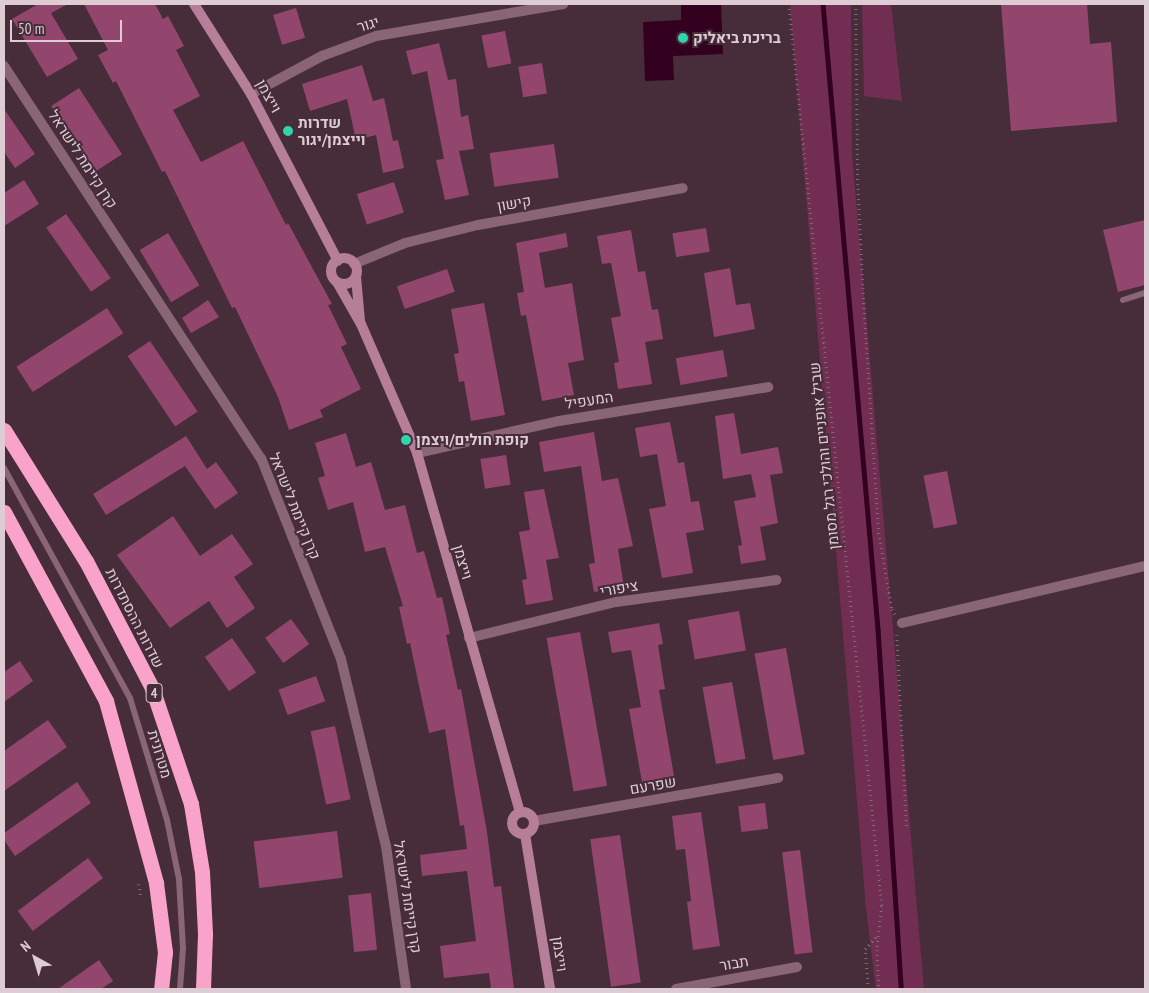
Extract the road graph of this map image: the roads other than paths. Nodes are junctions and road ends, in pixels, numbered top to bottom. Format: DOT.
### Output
graph roads {
  1 [pos="194,4"];
  2 [pos="562,4"];
  3 [pos="4,66"];
  4 [pos="252,94"];
  5 [pos="683,188"];
  6 [pos="338,260"];
  7 [pos="354,264"];
  8 [pos="356,276"];
  9 [pos="337,282"];
  10 [pos="1145,293"];
  11 [pos="1123,300"];
  12 [pos="361,324"];
  13 [pos="768,387"];
  14 [pos="4,430"];
  15 [pos="417,453"];
  16 [pos="4,468"];
  17 [pos="4,512"];
  18 [pos="1145,566"];
  19 [pos="777,580"];
  20 [pos="902,624"];
  21 [pos="469,638"];
  22 [pos="778,778"];
  23 [pos="520,813"];
  24 [pos="534,821"];
  25 [pos="525,834"];
  26 [pos="797,967"];
  27 [pos="161,989"];
  28 [pos="180,989"];
  29 [pos="203,989"];
  30 [pos="406,989"];
  31 [pos="550,989"];
  32 [pos="676,989"];
  1 -- 4 [label="street, וייצמן"];
  2 -- 4 [label="street, יגור"];
  3 -- 30 [label="street, קרן קיימת לישראל"];
  4 -- 6 [label="street, וייצמן"];
  5 -- 7 [label="street, קישון"];
  6 -- 7 [label="street"];
  6 -- 9 [label="street"];
  7 -- 8 [label="street"];
  8 -- 9 [label="street"];
  8 -- 12 [label="street, וייצמן"];
  9 -- 12 [label="street, וייצמן"];
  10 -- 11 [label="lane"];
  12 -- 15 [label="street, וייצמן"];
  13 -- 15 [label="street, המעפיל"];
  14 -- 29 [label="highway, שדרות ההסתדרות / 4"];
  15 -- 21 [label="street, וייצמן"];
  16 -- 28 [label="lane, מטרונית"];
  17 -- 27 [label="highway"];
  18 -- 20 [label="street"];
  19 -- 21 [label="street, ציפורי"];
  21 -- 23 [label="street, וייצמן"];
  22 -- 24 [label="street, שפרעם"];
  23 -- 24 [label="street"];
  23 -- 25 [label="street"];
  24 -- 25 [label="street"];
  25 -- 31 [label="street, וייצמן"];
  26 -- 32 [label="street, תבור"];
}
